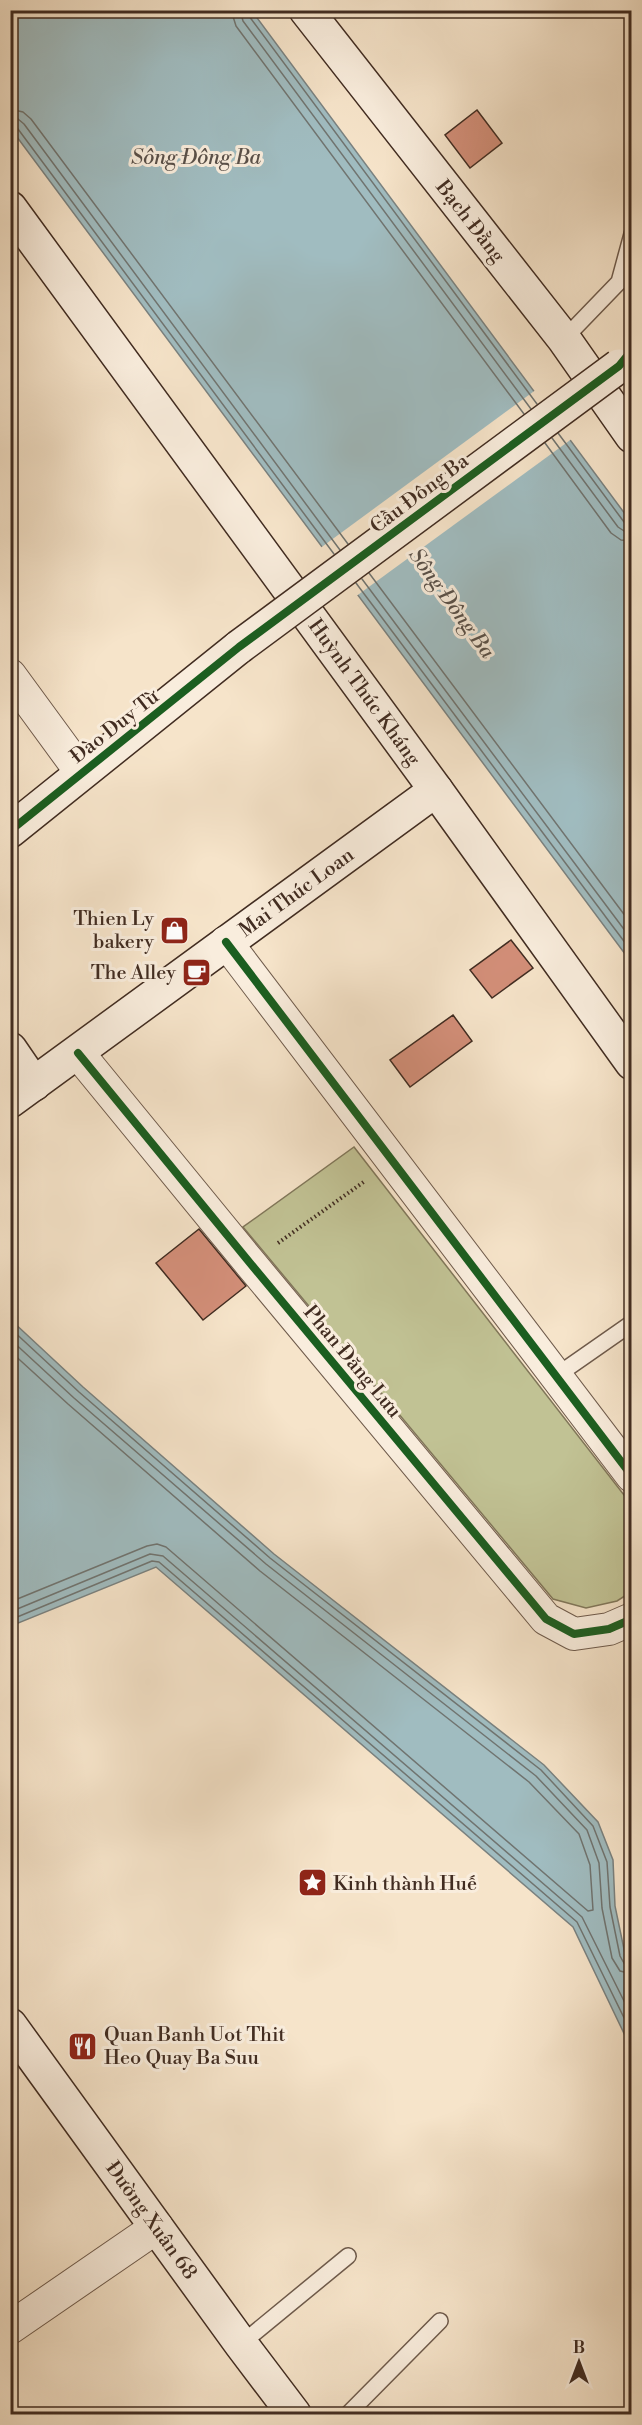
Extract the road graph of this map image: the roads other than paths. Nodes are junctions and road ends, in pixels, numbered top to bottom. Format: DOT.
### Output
graph roads {
  1 [pos="306,10"];
  2 [pos="10,207"];
  3 [pos="632,234"];
  4 [pos="564,339"];
  5 [pos="625,358"];
  6 [pos="630,428"];
  7 [pos="239,647"];
  8 [pos="10,675"];
  9 [pos="81,772"];
  10 [pos="436,790"];
  11 [pos="10,831"];
  12 [pos="226,942"];
  13 [pos="10,1049"];
  14 [pos="78,1053"];
  15 [pos="632,1064"];
  16 [pos="22,1093"];
  17 [pos="632,1323"];
  18 [pos="556,1376"];
  19 [pos="632,1476"];
  20 [pos="632,1620"];
  21 [pos="10,2025"];
  22 [pos="157,2227"];
  23 [pos="348,2256"];
  24 [pos="440,2320"];
  25 [pos="10,2328"];
  26 [pos="241,2344"];
  27 [pos="294,2415"];
  28 [pos="348,2415"];
  1 -- 4 [label="street, Bạch Đằng"];
  2 -- 10 [label="street, Huỳnh Thúc Kháng"];
  3 -- 4 [label="lane"];
  4 -- 6 [label="street, Bạch Đằng"];
  5 -- 7 [label="street, Cầu Đông Ba, bridge"];
  7 -- 9 [label="street, Đào Duy Từ"];
  8 -- 9 [label="street, Đào Duy Từ"];
  9 -- 11 [label="street, Đào Duy Từ"];
  10 -- 12 [label="street, Mai Thúc Loan"];
  10 -- 15 [label="street, Huỳnh Thúc Kháng"];
  12 -- 14 [label="street, Mai Thúc Loan"];
  12 -- 18 [label="street"];
  13 -- 16 [label="street"];
  14 -- 16 [label="street, Mai Thúc Loan"];
  14 -- 20 [label="street, Phan Đăng Lưu"];
  17 -- 18 [label="lane"];
  18 -- 19 [label="street"];
  21 -- 22 [label="street, Đường Xuân 68"];
  22 -- 25 [label="street"];
  22 -- 26 [label="street, Đường Xuân 68"];
  23 -- 26 [label="lane"];
  24 -- 28 [label="lane"];
  26 -- 27 [label="street, Đường Xuân 68"];
}
